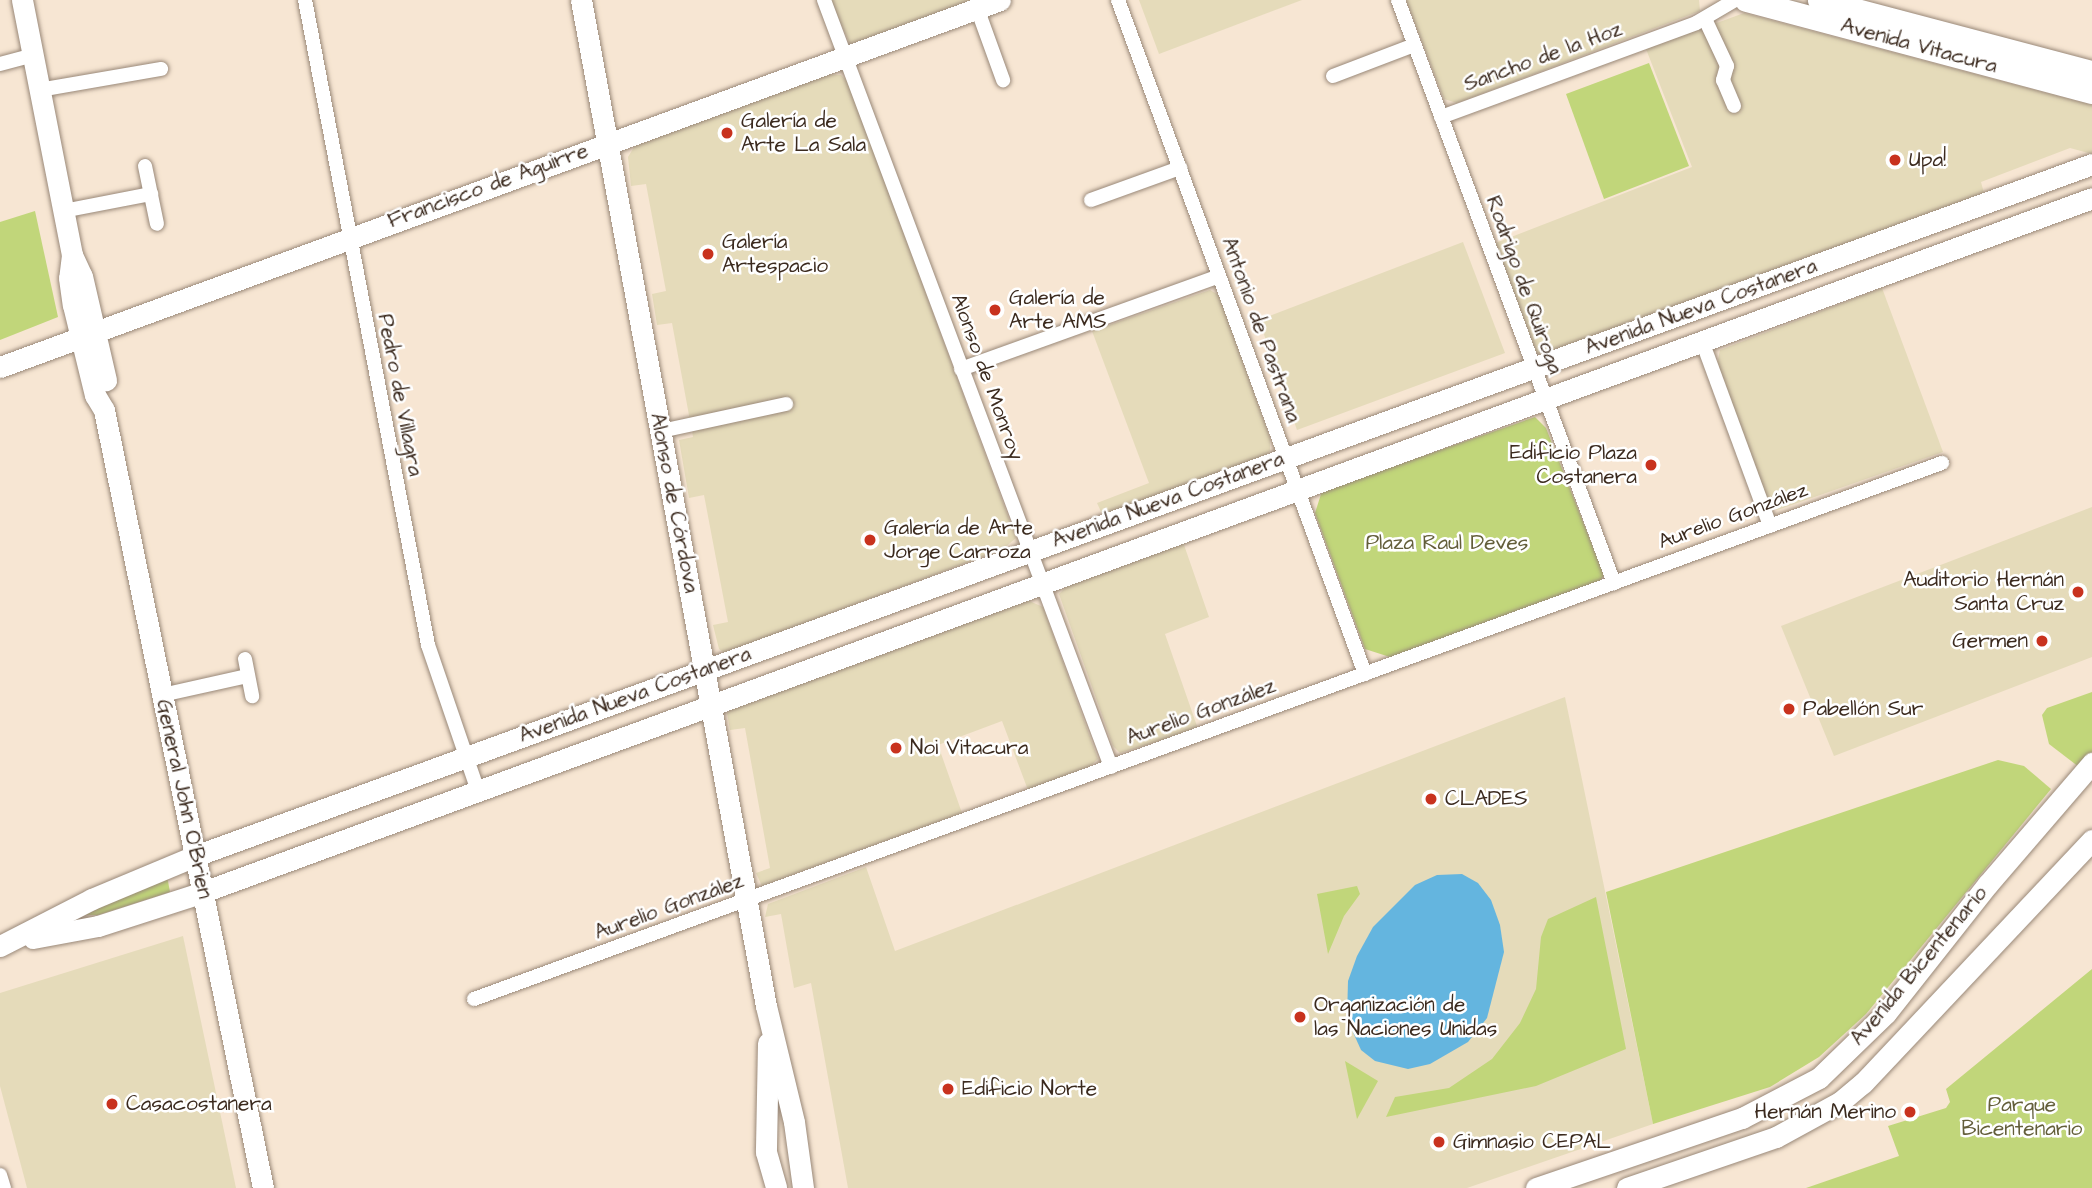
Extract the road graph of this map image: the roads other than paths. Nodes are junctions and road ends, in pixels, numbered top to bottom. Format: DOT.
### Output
graph roads {
  1 [pos="22,0"];
  2 [pos="305,0"];
  3 [pos="581,0"];
  4 [pos="824,0"];
  5 [pos="1000,0"];
  6 [pos="1118,0"];
  7 [pos="1398,0"];
  8 [pos="1735,0"];
  9 [pos="1745,0"];
  10 [pos="1819,0"];
  11 [pos="976,8"];
  12 [pos="1705,19"];
  13 [pos="1414,45"];
  14 [pos="33,55"];
  15 [pos="845,56"];
  16 [pos="0,64"];
  17 [pos="161,69"];
  18 [pos="1333,76"];
  19 [pos="1003,80"];
  20 [pos="2092,87"];
  21 [pos="39,90"];
  22 [pos="1734,106"];
  23 [pos="1441,117"];
  24 [pos="607,141"];
  25 [pos="2092,164"];
  26 [pos="145,166"];
  27 [pos="1180,168"];
  28 [pos="151,194"];
  29 [pos="2092,198"];
  30 [pos="1091,200"];
  31 [pos="63,211"];
  32 [pos="157,224"];
  33 [pos="348,237"];
  34 [pos="1889,238"];
  35 [pos="1912,263"];
  36 [pos="1219,276"];
  37 [pos="88,334"];
  38 [pos="1702,341"];
  39 [pos="0,367"];
  40 [pos="1533,368"];
  41 [pos="961,369"];
  42 [pos="1544,399"];
  43 [pos="786,404"];
  44 [pos="661,431"];
  45 [pos="1286,457"];
  46 [pos="1942,463"];
  47 [pos="1297,489"];
  48 [pos="1770,526"];
  49 [pos="1030,551"];
  50 [pos="1041,583"];
  51 [pos="1614,583"];
  52 [pos="245,659"];
  53 [pos="705,669"];
  54 [pos="1365,674"];
  55 [pos="248,676"];
  56 [pos="162,695"];
  57 [pos="252,696"];
  58 [pos="712,703"];
  59 [pos="465,757"];
  60 [pos="2092,763"];
  61 [pos="1111,767"];
  62 [pos="478,791"];
  63 [pos="2092,840"];
  64 [pos="195,856"];
  65 [pos="203,892"];
  66 [pos="747,901"];
  67 [pos="7,944"];
  68 [pos="474,999"];
  69 [pos="766,1006"];
  70 [pos="794,1122"];
  71 [pos="769,1127"];
  72 [pos="0,1175"];
  73 [pos="4,1188"];
  74 [pos="263,1188"];
  75 [pos="776,1188"];
  76 [pos="803,1188"];
  77 [pos="1536,1188"];
  78 [pos="1627,1188"];
  1 -- 14 [label="main road, General John O'Brien"];
  2 -- 33 [label="street, Pedro de Villagra"];
  3 -- 24 [label="main road, Alonso de Córdova"];
  4 -- 15 [label="street, Alonso de Monroy"];
  5 -- 11 [label="main road, Francisco de Aguirre"];
  6 -- 27 [label="street, Antonio de Pastrana"];
  7 -- 13 [label="street, Rodrigo de Quiroga"];
  8 -- 12 [label="street, Sancho de la Hoz"];
  9 -- 20 [label="main road, Avenida Vitacura"];
  10 -- 20 [label="main road, Avenida Vitacura"];
  11 -- 15 [label="main road, Francisco de Aguirre"];
  11 -- 19 [label="street"];
  12 -- 22 [label="street"];
  12 -- 23 [label="street, Sancho de la Hoz"];
  13 -- 18 [label="street"];
  13 -- 23 [label="street, Rodrigo de Quiroga"];
  14 -- 16 [label="street"];
  14 -- 21 [label="main road, General John O'Brien"];
  15 -- 24 [label="main road, Francisco de Aguirre"];
  15 -- 41 [label="street, Alonso de Monroy"];
  17 -- 21 [label="street"];
  21 -- 31 [label="main road, General John O'Brien"];
  23 -- 40 [label="street, Rodrigo de Quiroga"];
  24 -- 33 [label="main road, Francisco de Aguirre"];
  24 -- 44 [label="main road, Alonso de Córdova"];
  25 -- 34 [label="main road, Avenida Nueva Costanera"];
  26 -- 28 [label="street"];
  27 -- 30 [label="street"];
  27 -- 36 [label="street, Antonio de Pastrana"];
  28 -- 31 [label="street"];
  28 -- 32 [label="street"];
  29 -- 35 [label="main road, Avenida Nueva Costanera"];
  31 -- 37 [label="main road, General John O'Brien"];
  33 -- 37 [label="main road, Francisco de Aguirre"];
  33 -- 59 [label="street, Pedro de Villagra"];
  34 -- 35 [label="main road"];
  34 -- 40 [label="main road, Avenida Nueva Costanera"];
  35 -- 38 [label="main road, Avenida Nueva Costanera"];
  36 -- 41 [label="street"];
  36 -- 45 [label="street, Antonio de Pastrana"];
  37 -- 39 [label="main road, Francisco de Aguirre"];
  37 -- 56 [label="main road, General John O'Brien"];
  38 -- 42 [label="main road, Avenida Nueva Costanera"];
  38 -- 48 [label="street"];
  40 -- 42 [label="street, Rodrigo de Quiroga"];
  40 -- 45 [label="main road, Avenida Nueva Costanera"];
  41 -- 49 [label="street, Alonso de Monroy"];
  42 -- 47 [label="main road, Avenida Nueva Costanera"];
  42 -- 51 [label="street, Rodrigo de Quiroga"];
  43 -- 44 [label="street"];
  44 -- 53 [label="main road, Alonso de Córdova"];
  45 -- 47 [label="street, Antonio de Pastrana"];
  45 -- 49 [label="main road, Avenida Nueva Costanera"];
  46 -- 48 [label="street, Aurelio González"];
  47 -- 50 [label="main road, Avenida Nueva Costanera"];
  47 -- 54 [label="street, Antonio de Pastrana"];
  48 -- 51 [label="street, Aurelio González"];
  49 -- 50 [label="street, Alonso de Monroy"];
  49 -- 53 [label="main road, Avenida Nueva Costanera"];
  50 -- 58 [label="main road, Avenida Nueva Costanera"];
  50 -- 61 [label="street, Alonso de Monroy"];
  51 -- 54 [label="street, Aurelio González"];
  52 -- 55 [label="street"];
  53 -- 58 [label="main road, Alonso de Córdova"];
  53 -- 59 [label="main road, Avenida Nueva Costanera"];
  54 -- 61 [label="street, Aurelio González"];
  55 -- 56 [label="street"];
  55 -- 57 [label="street"];
  56 -- 64 [label="main road, General John O'Brien"];
  58 -- 62 [label="main road, Avenida Nueva Costanera"];
  58 -- 66 [label="main road, Alonso de Córdova"];
  59 -- 62 [label="street, Pedro de Villagra"];
  59 -- 64 [label="main road, Avenida Nueva Costanera"];
  60 -- 77 [label="main road, Avenida Bicentenario"];
  61 -- 66 [label="street, Aurelio González"];
  62 -- 65 [label="main road, Avenida Nueva Costanera"];
  63 -- 78 [label="main road, Avenida Bicentenario"];
  64 -- 65 [label="main road, General John O'Brien"];
  64 -- 67 [label="main road, Avenida Nueva Costanera"];
  65 -- 67 [label="main road, Avenida Nueva Costanera"];
  65 -- 74 [label="main road, General John O'Brien"];
  66 -- 68 [label="street, Aurelio González"];
  66 -- 69 [label="main road, Alonso de Córdova"];
  69 -- 70 [label="main road, Alonso de Córdova"];
  69 -- 71 [label="main road, Alonso de Córdova"];
  70 -- 71 [label="main road"];
  70 -- 76 [label="main road, Alonso de Córdova"];
  71 -- 75 [label="main road, Alonso de Córdova"];
  72 -- 73 [label="street"];
}
